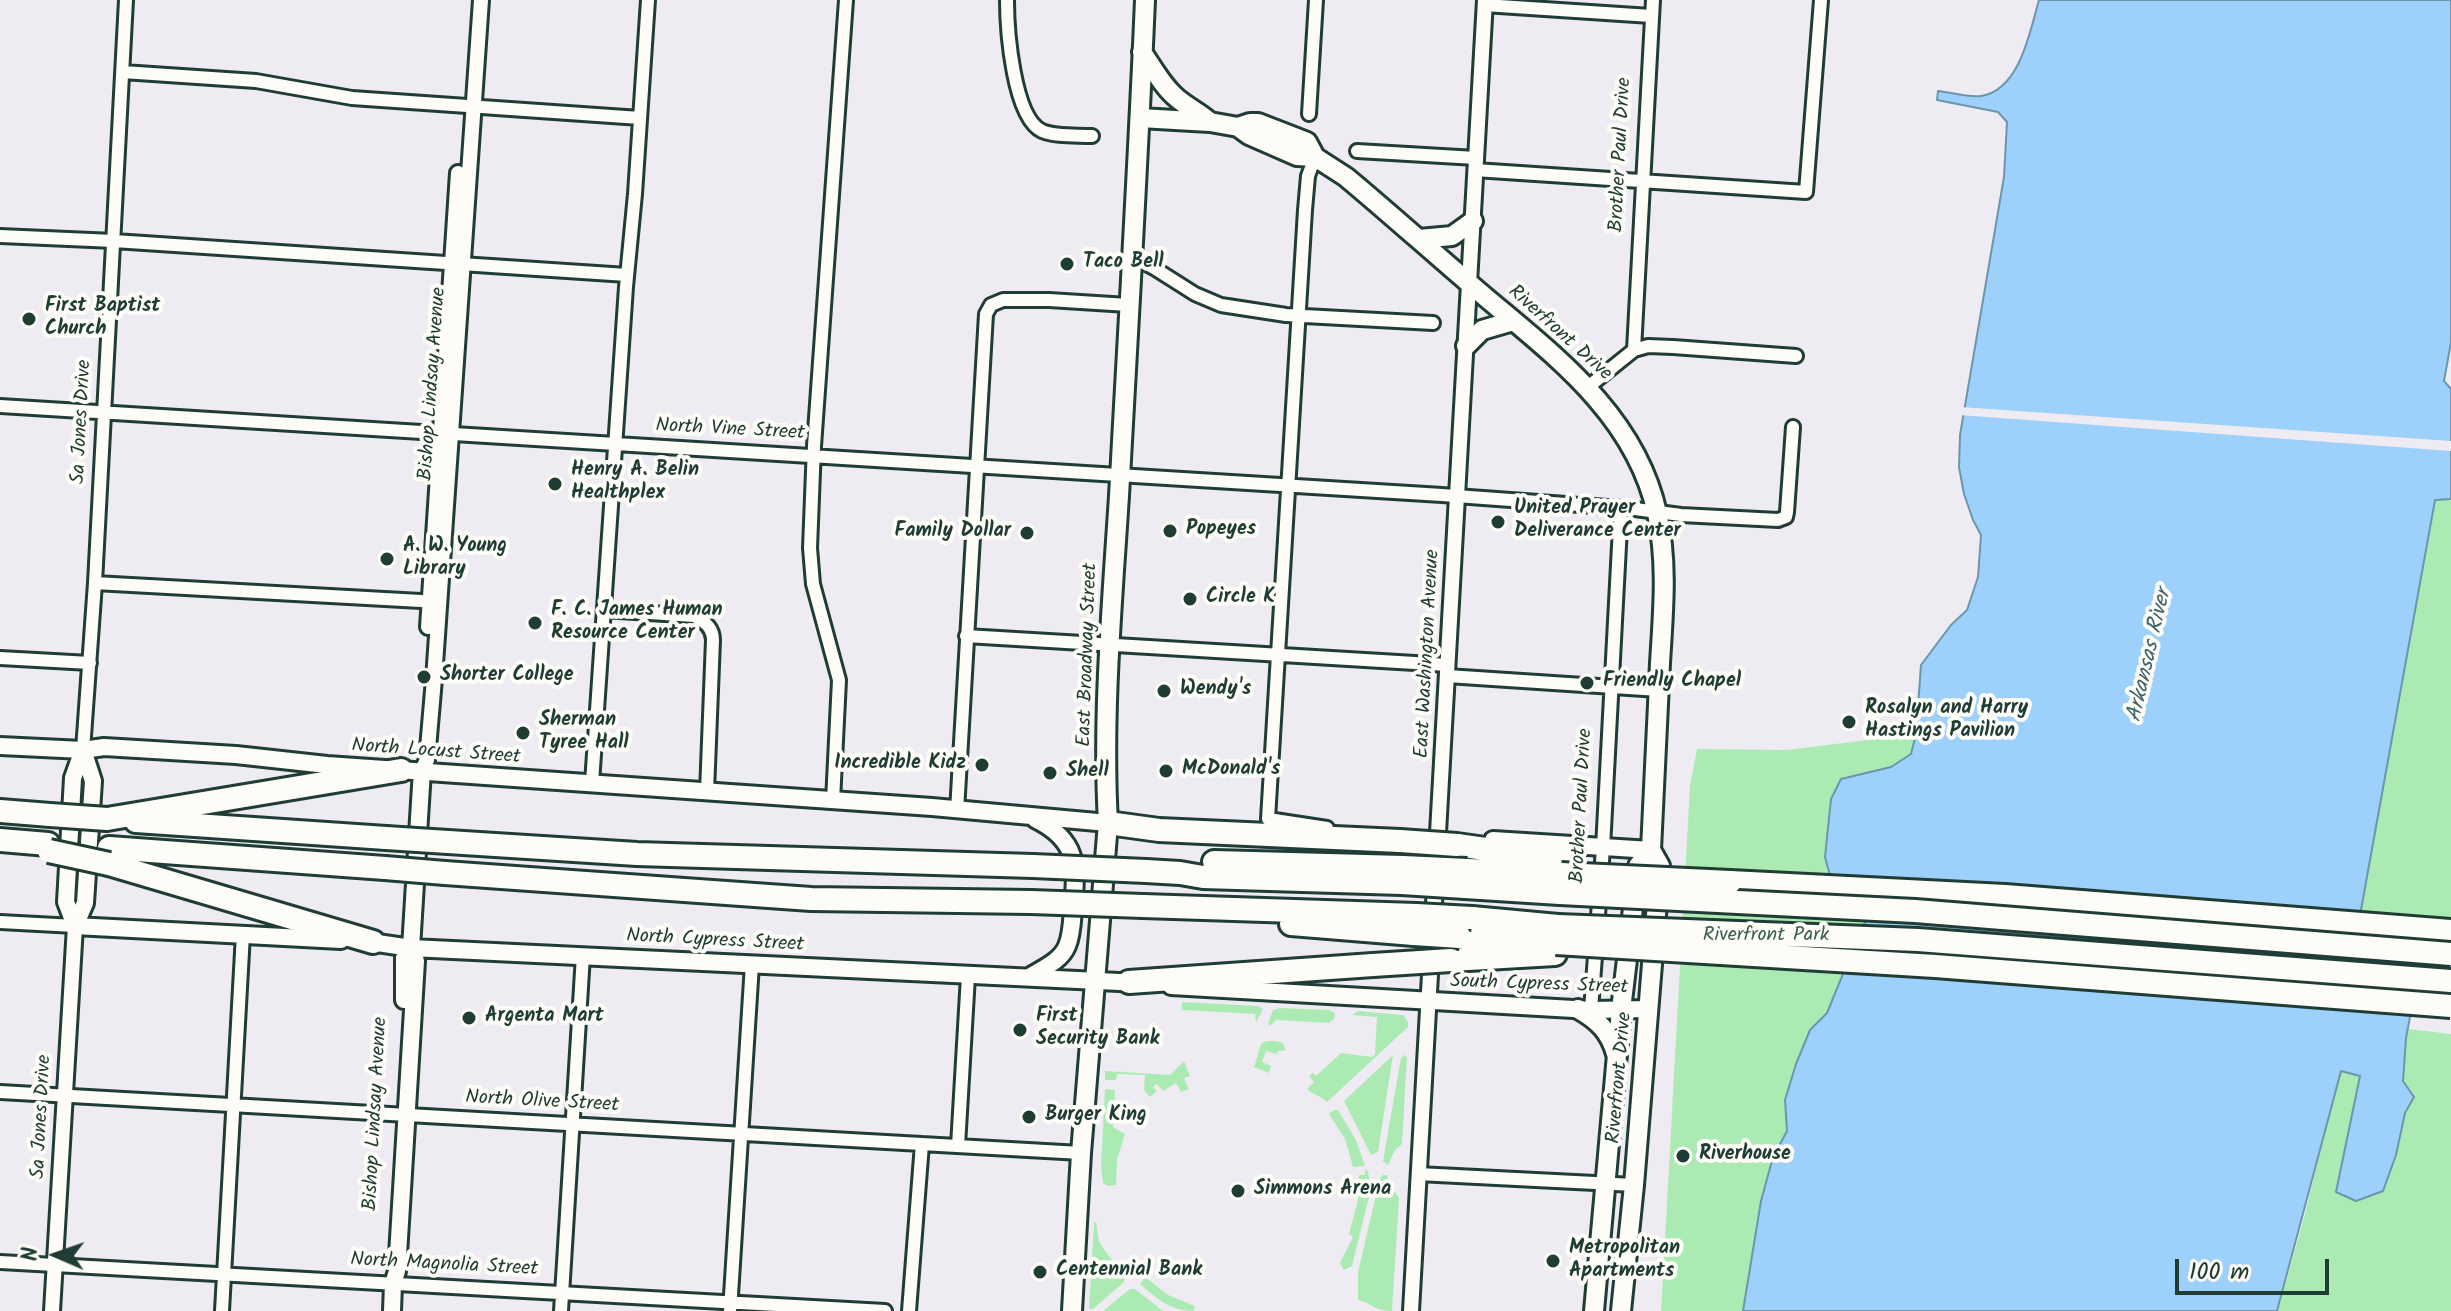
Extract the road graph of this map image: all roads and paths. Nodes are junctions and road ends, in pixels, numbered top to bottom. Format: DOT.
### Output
graph roads {
  1 [pos="126,0"];
  2 [pos="471,0"];
  3 [pos="481,0"];
  4 [pos="648,0"];
  5 [pos="846,0"];
  6 [pos="1007,0"];
  7 [pos="1145,0"];
  8 [pos="1316,0"];
  9 [pos="1653,0"];
  10 [pos="1821,0"];
  11 [pos="1484,3"];
  12 [pos="1651,16"];
  13 [pos="1142,52"];
  14 [pos="123,72"];
  15 [pos="468,106"];
  16 [pos="1309,114"];
  17 [pos="640,118"];
  18 [pos="1140,118"];
  19 [pos="1210,122"];
  20 [pos="1092,136"];
  21 [pos="1357,151"];
  22 [pos="1315,157"];
  23 [pos="1476,164"];
  24 [pos="1642,181"];
  25 [pos="1473,221"];
  26 [pos="0,236"];
  27 [pos="1419,239"];
  28 [pos="114,241"];
  29 [pos="1131,256"];
  30 [pos="458,263"];
  31 [pos="627,275"];
  32 [pos="1469,283"];
  33 [pos="1128,305"];
  34 [pos="1299,315"];
  35 [pos="1513,321"];
  36 [pos="1433,323"];
  37 [pos="1466,346"];
  38 [pos="1634,350"];
  39 [pos="1796,356"];
  40 [pos="1588,387"];
  41 [pos="0,406"];
  42 [pos="104,411"];
  43 [pos="1793,427"];
  44 [pos="446,433"];
  45 [pos="616,444"];
  46 [pos="815,456"];
  47 [pos="977,468"];
  48 [pos="1120,476"];
  49 [pos="1289,486"];
  50 [pos="1458,497"];
  51 [pos="1621,508"];
  52 [pos="1656,511"];
  53 [pos="95,583"];
  54 [pos="434,602"];
  55 [pos="605,610"];
  56 [pos="966,636"];
  57 [pos="1110,645"];
  58 [pos="1280,655"];
  59 [pos="0,658"];
  60 [pos="90,663"];
  61 [pos="1448,671"];
  62 [pos="1612,688"];
  63 [pos="1659,690"];
  64 [pos="0,746"];
  65 [pos="83,750"];
  66 [pos="412,770"];
  67 [pos="592,783"];
  68 [pos="707,792"];
  69 [pos="833,801"];
  70 [pos="0,811"];
  71 [pos="957,811"];
  72 [pos="1031,817"];
  73 [pos="107,819"];
  74 [pos="1108,823"];
  75 [pos="7,840"];
  76 [pos="1447,841"];
  77 [pos="1603,848"];
  78 [pos="1651,850"];
  79 [pos="109,856"];
  80 [pos="1561,876"];
  81 [pos="0,922"];
  82 [pos="75,926"];
  83 [pos="2451,931"];
  84 [pos="243,934"];
  85 [pos="1556,941"];
  86 [pos="373,942"];
  87 [pos="411,948"];
  88 [pos="2451,954"];
  89 [pos="583,955"];
  90 [pos="752,964"];
  91 [pos="968,976"];
  92 [pos="1027,978"];
  93 [pos="1097,981"];
  94 [pos="2451,981"];
  95 [pos="1129,982"];
  96 [pos="1428,1002"];
  97 [pos="2451,1006"];
  98 [pos="1649,1009"];
  99 [pos="1584,1010"];
  100 [pos="1621,1010"];
  101 [pos="1617,1059"];
  102 [pos="0,1092"];
  103 [pos="65,1096"];
  104 [pos="233,1106"];
  105 [pos="402,1115"];
  106 [pos="573,1124"];
  107 [pos="742,1134"];
  108 [pos="922,1144"];
  109 [pos="958,1146"];
  110 [pos="1081,1153"];
  111 [pos="1418,1174"];
  112 [pos="1605,1184"];
  113 [pos="1634,1185"];
  114 [pos="0,1262"];
  115 [pos="54,1265"];
  116 [pos="224,1274"];
  117 [pos="393,1284"];
  118 [pos="562,1293"];
  119 [pos="730,1307"];
  120 [pos="52,1311"];
  121 [pos="222,1311"];
  122 [pos="392,1311"];
  123 [pos="561,1311"];
  124 [pos="885,1311"];
  125 [pos="909,1311"];
  126 [pos="1072,1311"];
  127 [pos="1411,1311"];
  128 [pos="1594,1311"];
  129 [pos="1621,1311"];
  1 -- 14 [label="street, Sa Jones Drive"];
  2 -- 15 [label="street, Bishop Lindsay Avenue"];
  3 -- 15 [label="street, Bishop Lindsay Avenue"];
  4 -- 17 [label="street"];
  5 -- 46 [label="street"];
  6 -- 20 [label="street"];
  7 -- 13 [label="main road, East Broadway Street"];
  8 -- 16 [label="street"];
  9 -- 12 [label="street, Brother Paul Drive"];
  10 -- 24 [label="street"];
  11 -- 12 [label="street"];
  11 -- 23 [label="street, East Washington Avenue"];
  12 -- 24 [label="street, Brother Paul Drive"];
  13 -- 18 [label="main road, East Broadway Street"];
  13 -- 19 [label="main road"];
  14 -- 15 [label="street"];
  14 -- 28 [label="street, Sa Jones Drive"];
  15 -- 17 [label="street"];
  15 -- 30 [label="street, Bishop Lindsay Avenue"];
  17 -- 31 [label="street"];
  18 -- 19 [label="main road, Riverfront Drive"];
  18 -- 29 [label="main road, East Broadway Street"];
  19 -- 22 [label="main road, Riverfront Drive"];
  21 -- 23 [label="street"];
  22 -- 27 [label="main road, Riverfront Drive"];
  22 -- 34 [label="street"];
  23 -- 24 [label="street"];
  23 -- 25 [label="street, East Washington Avenue"];
  24 -- 38 [label="street, Brother Paul Drive"];
  25 -- 27 [label="main road"];
  25 -- 32 [label="street, East Washington Avenue"];
  26 -- 28 [label="street"];
  27 -- 32 [label="main road, Riverfront Drive"];
  28 -- 30 [label="street"];
  28 -- 42 [label="street, Sa Jones Drive"];
  29 -- 33 [label="main road, East Broadway Street"];
  29 -- 34 [label="street"];
  30 -- 31 [label="street"];
  30 -- 44 [label="street, Bishop Lindsay Avenue"];
  31 -- 45 [label="street"];
  32 -- 35 [label="main road, Riverfront Drive"];
  32 -- 37 [label="street, East Washington Avenue"];
  33 -- 47 [label="street"];
  33 -- 48 [label="main road, East Broadway Street"];
  34 -- 36 [label="street"];
  34 -- 49 [label="street"];
  35 -- 37 [label="main road"];
  35 -- 40 [label="main road, Riverfront Drive"];
  37 -- 50 [label="street, East Washington Avenue"];
  38 -- 39 [label="street"];
  38 -- 40 [label="street"];
  40 -- 52 [label="main road, Riverfront Drive"];
  41 -- 42 [label="street, North Vine Street"];
  42 -- 44 [label="street, North Vine Street"];
  42 -- 53 [label="street, Sa Jones Drive"];
  43 -- 52 [label="street, North Vine Street"];
  44 -- 45 [label="street, North Vine Street"];
  44 -- 54 [label="street, Bishop Lindsay Avenue"];
  45 -- 46 [label="street, North Vine Street"];
  45 -- 55 [label="street"];
  46 -- 47 [label="street, North Vine Street"];
  46 -- 69 [label="street"];
  47 -- 48 [label="street, North Vine Street"];
  47 -- 56 [label="street"];
  48 -- 49 [label="street, North Vine Street"];
  48 -- 57 [label="main road, East Broadway Street"];
  49 -- 50 [label="street, North Vine Street"];
  49 -- 58 [label="street"];
  50 -- 51 [label="street, North Vine Street"];
  50 -- 61 [label="street, East Washington Avenue"];
  51 -- 52 [label="street, North Vine Street"];
  51 -- 62 [label="street, Brother Paul Drive"];
  52 -- 63 [label="main road, Riverfront Drive"];
  53 -- 54 [label="street"];
  53 -- 60 [label="street, Sa Jones Drive"];
  54 -- 66 [label="street, Bishop Lindsay Avenue"];
  55 -- 67 [label="street"];
  55 -- 68 [label="street"];
  56 -- 57 [label="street"];
  56 -- 71 [label="street"];
  57 -- 58 [label="street"];
  57 -- 74 [label="main road, East Broadway Street"];
  58 -- 61 [label="street"];
  58 -- 76 [label="street"];
  59 -- 60 [label="street"];
  60 -- 65 [label="street, Sa Jones Drive"];
  61 -- 62 [label="street"];
  61 -- 76 [label="street, East Washington Avenue"];
  62 -- 63 [label="street"];
  62 -- 77 [label="street, Brother Paul Drive"];
  63 -- 78 [label="main road, Riverfront Drive"];
  64 -- 65 [label="main road, North Locust Street"];
  65 -- 66 [label="main road, North Locust Street"];
  65 -- 82 [label="main road, Sa Jones Drive"];
  66 -- 67 [label="main road, North Locust Street"];
  66 -- 73 [label="highway"];
  66 -- 87 [label="main road, Bishop Lindsay Avenue"];
  67 -- 68 [label="main road, North Locust Street"];
  68 -- 69 [label="main road, North Locust Street"];
  69 -- 71 [label="main road, North Locust Street"];
  70 -- 73 [label="highway, bridge"];
  71 -- 72 [label="main road, North Locust Street"];
  72 -- 74 [label="main road, North Locust Street"];
  72 -- 92 [label="main road"];
  73 -- 80 [label="highway, bridge"];
  74 -- 76 [label="highway, bridge"];
  74 -- 93 [label="main road, East Broadway Street"];
  75 -- 79 [label="highway, bridge"];
  76 -- 77 [label="main road"];
  76 -- 80 [label="highway"];
  76 -- 96 [label="street, East Washington Avenue"];
  77 -- 78 [label="main road"];
  77 -- 99 [label="street, Brother Paul Drive"];
  78 -- 98 [label="main road, Riverfront Drive"];
  78 -- 100 [label="main road, Riverfront Drive"];
  79 -- 85 [label="highway, bridge"];
  79 -- 86 [label="highway"];
  80 -- 83 [label="highway, bridge"];
  80 -- 88 [label="highway, bridge"];
  81 -- 82 [label="street, North Cypress Street"];
  82 -- 84 [label="main road, North Cypress Street"];
  82 -- 103 [label="street, Sa Jones Drive"];
  84 -- 86 [label="main road, North Cypress Street"];
  84 -- 104 [label="street"];
  85 -- 94 [label="highway, bridge"];
  85 -- 95 [label="highway, bridge"];
  85 -- 97 [label="highway, bridge"];
  86 -- 87 [label="main road, North Cypress Street"];
  87 -- 89 [label="main road, North Cypress Street"];
  87 -- 105 [label="main road, Bishop Lindsay Avenue"];
  89 -- 90 [label="main road, North Cypress Street"];
  89 -- 106 [label="street"];
  90 -- 91 [label="main road, North Cypress Street"];
  90 -- 107 [label="street"];
  91 -- 92 [label="main road, North Cypress Street"];
  91 -- 109 [label="street"];
  92 -- 93 [label="main road, North Cypress Street"];
  93 -- 95 [label="main road, North Cypress Street"];
  93 -- 110 [label="main road, East Broadway Street"];
  95 -- 96 [label="main road, North Cypress Street"];
  96 -- 99 [label="main road, South Cypress Street"];
  96 -- 111 [label="street, East Washington Avenue"];
  98 -- 100 [label="main road, South Cypress Street"];
  98 -- 113 [label="main road, Riverfront Drive"];
  99 -- 100 [label="main road, South Cypress Street"];
  99 -- 101 [label="main road"];
  100 -- 101 [label="main road, Riverfront Drive"];
  101 -- 112 [label="main road, Riverfront Drive"];
  102 -- 103 [label="street, North Olive Street"];
  103 -- 104 [label="street, North Olive Street"];
  103 -- 115 [label="street, Sa Jones Drive"];
  104 -- 105 [label="street, North Olive Street"];
  104 -- 116 [label="street"];
  105 -- 106 [label="street, North Olive Street"];
  105 -- 117 [label="main road, Bishop Lindsay Avenue"];
  106 -- 107 [label="street, North Olive Street"];
  106 -- 118 [label="street"];
  107 -- 108 [label="street, North Olive Street"];
  107 -- 119 [label="street"];
  108 -- 109 [label="street, North Olive Street"];
  108 -- 125 [label="street"];
  109 -- 110 [label="street, North Olive Street"];
  110 -- 126 [label="main road, East Broadway Street"];
  111 -- 112 [label="street"];
  111 -- 127 [label="street, East Washington Avenue"];
  112 -- 113 [label="street"];
  112 -- 128 [label="main road"];
  113 -- 129 [label="main road, Riverfront Drive"];
  114 -- 115 [label="street, North Magnolia Street"];
  115 -- 116 [label="street, North Magnolia Street"];
  115 -- 120 [label="street, Sa Jones Drive"];
  116 -- 117 [label="street, North Magnolia Street"];
  116 -- 121 [label="street"];
  117 -- 118 [label="street, North Magnolia Street"];
  117 -- 122 [label="main road, Bishop Lindsay Avenue"];
  118 -- 119 [label="street, North Magnolia Street"];
  118 -- 123 [label="street"];
  119 -- 124 [label="street, North Magnolia Street"];
}
